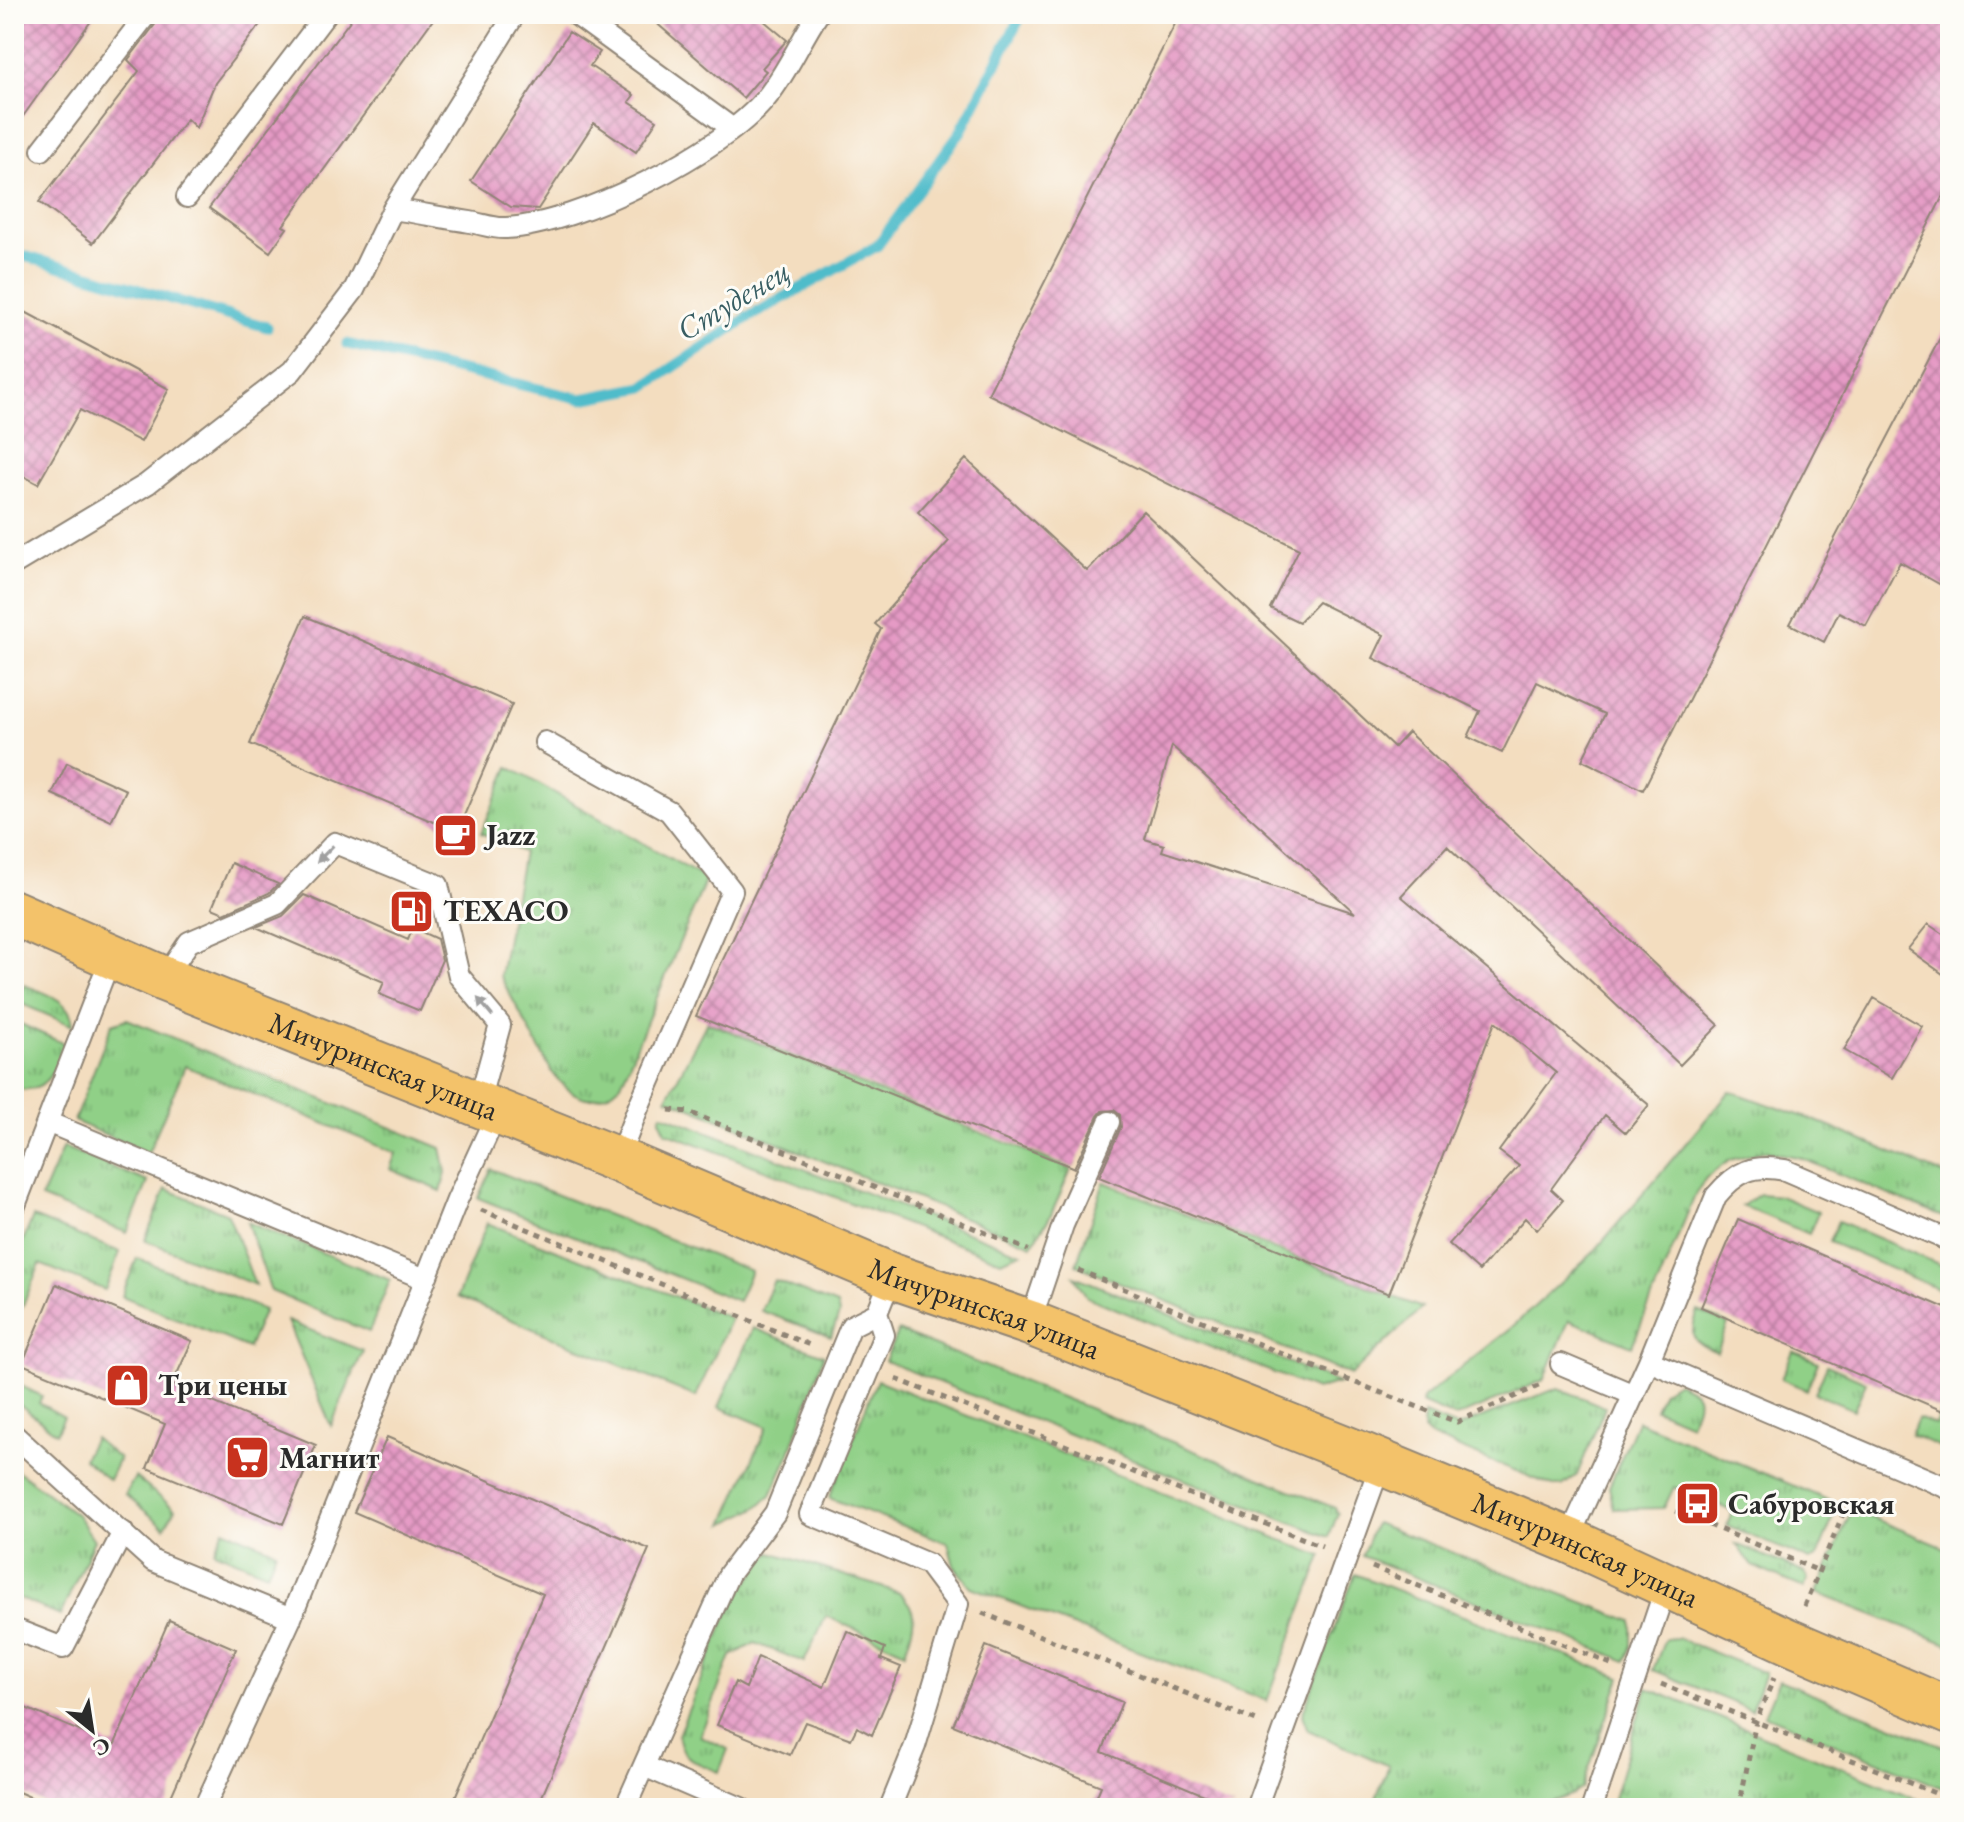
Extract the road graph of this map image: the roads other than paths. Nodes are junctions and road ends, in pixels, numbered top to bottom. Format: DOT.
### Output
graph roads {
  1 [pos="147,14"];
  2 [pos="326,14"];
  3 [pos="515,14"];
  4 [pos="575,14"];
  5 [pos="814,15"];
  6 [pos="733,129"];
  7 [pos="42,150"];
  8 [pos="187,197"];
  9 [pos="393,209"];
  10 [pos="14,564"];
  11 [pos="545,742"];
  12 [pos="14,913"];
  13 [pos="112,954"];
  14 [pos="164,979"];
  15 [pos="488,1109"];
  16 [pos="47,1122"];
  17 [pos="1109,1122"];
  18 [pos="618,1160"];
  19 [pos="14,1208"];
  20 [pos="1950,1241"];
  21 [pos="425,1279"];
  22 [pos="885,1294"];
  23 [pos="1030,1323"];
  24 [pos="1649,1361"];
  25 [pos="1561,1364"];
  26 [pos="1634,1395"];
  27 [pos="14,1435"];
  28 [pos="1381,1463"];
  29 [pos="1950,1489"];
  30 [pos="123,1532"];
  31 [pos="1568,1540"];
  32 [pos="1666,1586"];
  33 [pos="291,1618"];
  34 [pos="14,1629"];
  35 [pos="1950,1711"];
  36 [pos="644,1766"];
  37 [pos="204,1808"];
  38 [pos="625,1808"];
  39 [pos="741,1808"];
  40 [pos="890,1808"];
  41 [pos="1256,1808"];
  42 [pos="1592,1808"];
  1 -- 7 [label="lane"];
  2 -- 8 [label="lane"];
  3 -- 9 [label="lane"];
  4 -- 6 [label="lane"];
  5 -- 6 [label="lane"];
  6 -- 9 [label="lane"];
  9 -- 10 [label="lane"];
  11 -- 18 [label="lane"];
  12 -- 13 [label="main road, Мичуринская улица"];
  13 -- 14 [label="main road, Мичуринская улица"];
  13 -- 16 [label="lane"];
  14 -- 15 [label="main road, Мичуринская улица"];
  15 -- 14 [label="lane, one-way"];
  15 -- 18 [label="main road, Мичуринская улица"];
  15 -- 21 [label="lane"];
  16 -- 19 [label="lane"];
  16 -- 21 [label="lane"];
  17 -- 23 [label="lane"];
  18 -- 22 [label="main road, Мичуринская улица"];
  20 -- 24 [label="lane"];
  21 -- 33 [label="lane"];
  22 -- 23 [label="main road, Мичуринская улица"];
  22 -- 36 [label="lane"];
  22 -- 40 [label="lane"];
  23 -- 28 [label="main road, Мичуринская улица"];
  24 -- 26 [label="lane"];
  24 -- 29 [label="lane"];
  25 -- 26 [label="lane"];
  26 -- 31 [label="lane"];
  27 -- 30 [label="lane"];
  28 -- 31 [label="main road, Мичуринская улица"];
  28 -- 41 [label="lane"];
  30 -- 33 [label="lane"];
  30 -- 34 [label="lane"];
  31 -- 32 [label="main road, Мичуринская улица"];
  32 -- 35 [label="main road, Мичуринская улица"];
  32 -- 42 [label="lane"];
  33 -- 37 [label="lane"];
  36 -- 38 [label="lane"];
  36 -- 39 [label="lane"];
}
